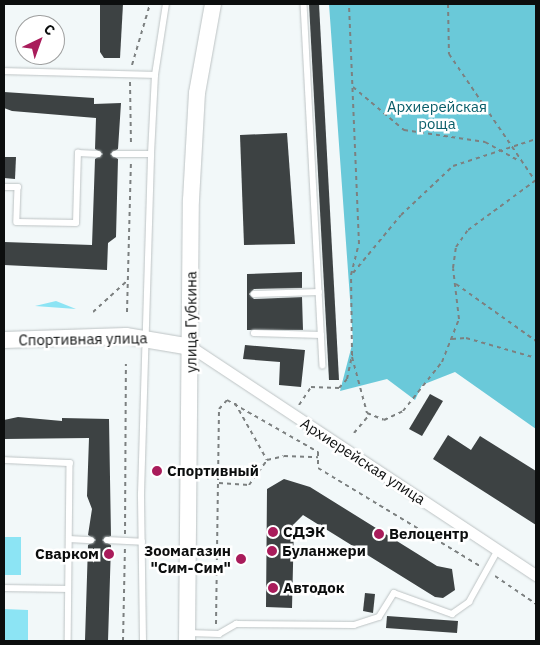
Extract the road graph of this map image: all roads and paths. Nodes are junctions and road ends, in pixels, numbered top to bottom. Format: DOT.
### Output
graph roads {
  1 [pos="166,4"];
  2 [pos="213,4"];
  3 [pos="304,4"];
  4 [pos="349,4"];
  5 [pos="448,4"];
  6 [pos="4,71"];
  7 [pos="155,75"];
  8 [pos="353,87"];
  9 [pos="536,139"];
  10 [pos="509,148"];
  11 [pos="501,152"];
  12 [pos="98,154"];
  13 [pos="115,154"];
  14 [pos="151,154"];
  15 [pos="520,162"];
  16 [pos="536,181"];
  17 [pos="4,186"];
  18 [pos="351,275"];
  19 [pos="128,280"];
  20 [pos="456,284"];
  21 [pos="319,292"];
  22 [pos="254,294"];
  23 [pos="93,312"];
  24 [pos="254,333"];
  25 [pos="321,335"];
  26 [pos="148,337"];
  27 [pos="452,339"];
  28 [pos="4,340"];
  29 [pos="536,341"];
  30 [pos="191,347"];
  31 [pos="352,354"];
  32 [pos="536,358"];
  33 [pos="126,364"];
  34 [pos="323,366"];
  35 [pos="234,401"];
  36 [pos="299,405"];
  37 [pos="370,414"];
  38 [pos="354,433"];
  39 [pos="318,457"];
  40 [pos="4,460"];
  41 [pos="267,460"];
  42 [pos="218,484"];
  43 [pos="69,539"];
  44 [pos="91,540"];
  45 [pos="108,540"];
  46 [pos="125,541"];
  47 [pos="142,542"];
  48 [pos="498,550"];
  49 [pos="486,570"];
  50 [pos="536,575"];
  51 [pos="4,588"];
  52 [pos="68,589"];
  53 [pos="536,604"];
  54 [pos="215,633"];
  55 [pos="187,637"];
  56 [pos="68,641"];
  57 [pos="123,641"];
  58 [pos="143,641"];
  1 -- 7 [label="lane"];
  2 -- 30 [label="main road, улица Губкина"];
  3 -- 21 [label="lane"];
  4 -- 8 [label="path"];
  5 -- 10 [label="path"];
  6 -- 7 [label="lane"];
  7 -- 14 [label="lane"];
  8 -- 11 [label="path"];
  8 -- 18 [label="path"];
  9 -- 10 [label="path"];
  10 -- 11 [label="path"];
  10 -- 15 [label="path"];
  11 -- 15 [label="path"];
  11 -- 18 [label="path"];
  12 -- 17 [label="lane"];
  13 -- 14 [label="lane"];
  14 -- 26 [label="lane"];
  15 -- 16 [label="path"];
  16 -- 20 [label="path"];
  18 -- 31 [label="path"];
  19 -- 23 [label="path"];
  20 -- 27 [label="path"];
  20 -- 29 [label="path"];
  21 -- 22 [label="lane"];
  21 -- 25 [label="lane"];
  24 -- 25 [label="lane"];
  25 -- 34 [label="lane"];
  26 -- 28 [label="main road, Спортивная улица"];
  26 -- 30 [label="main road, Спортивная улица"];
  26 -- 47 [label="lane"];
  27 -- 32 [label="path"];
  27 -- 37 [label="path"];
  30 -- 48 [label="street, Архиерейская улица"];
  30 -- 55 [label="main road, улица Губкина"];
  31 -- 36 [label="path"];
  31 -- 37 [label="path"];
  33 -- 46 [label="path"];
  35 -- 39 [label="path"];
  35 -- 41 [label="path"];
  35 -- 42 [label="path"];
  37 -- 38 [label="path"];
  39 -- 41 [label="path"];
  39 -- 49 [label="path"];
  40 -- 43 [label="lane"];
  41 -- 42 [label="path"];
  42 -- 54 [label="path"];
  43 -- 44 [label="lane"];
  43 -- 52 [label="lane"];
  45 -- 46 [label="lane"];
  46 -- 47 [label="lane"];
  46 -- 57 [label="path"];
  47 -- 58 [label="lane"];
  48 -- 49 [label="lane"];
  48 -- 50 [label="street, Архиерейская улица"];
  49 -- 53 [label="path"];
  49 -- 54 [label="lane"];
  51 -- 52 [label="lane"];
  52 -- 56 [label="lane"];
  54 -- 55 [label="lane"];
}
